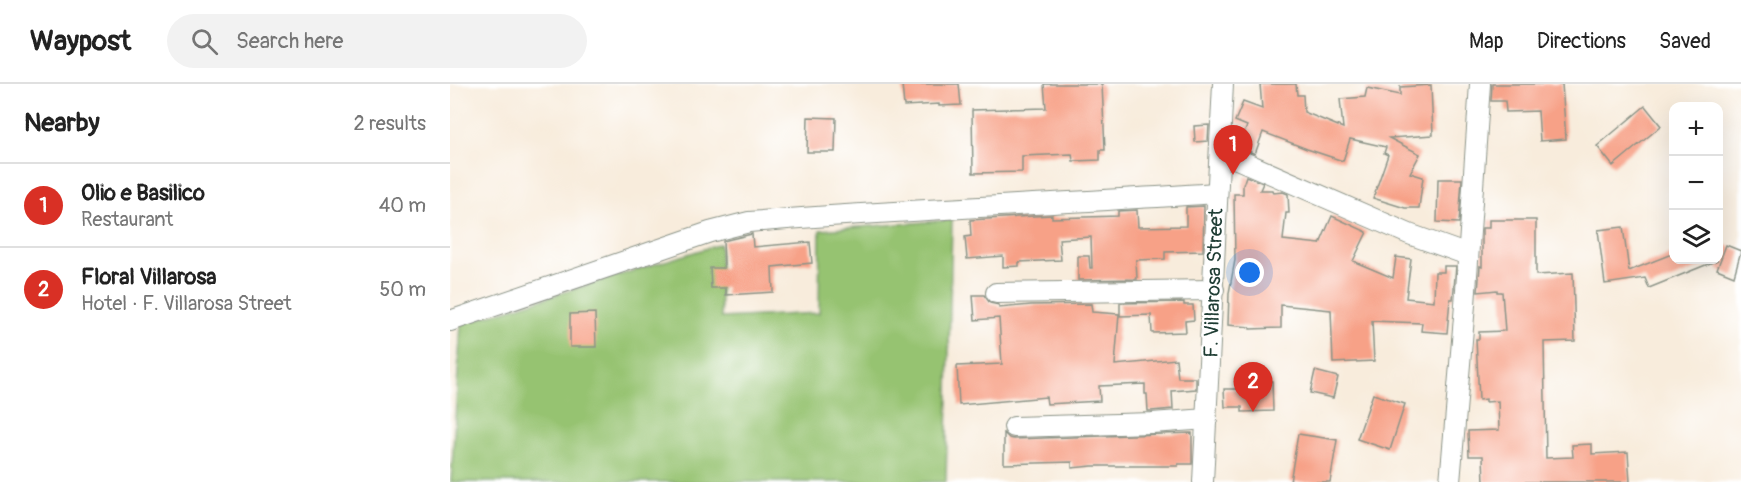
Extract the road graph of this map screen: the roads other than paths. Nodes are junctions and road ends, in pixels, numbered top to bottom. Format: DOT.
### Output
graph roads {
  1 [pos="1223,84"];
  2 [pos="1480,84"];
  3 [pos="1221,152"];
  4 [pos="1217,193"];
  5 [pos="1468,255"];
  6 [pos="1214,290"];
  7 [pos="996,293"];
  8 [pos="450,321"];
  9 [pos="1207,419"];
  10 [pos="1014,427"];
  11 [pos="1203,482"];
  12 [pos="1450,482"];
  1 -- 3 [label="street, F. Villarosa Street"];
  2 -- 5 [label="street"];
  3 -- 4 [label="street, F. Villarosa Street"];
  3 -- 5 [label="street"];
  4 -- 6 [label="street, F. Villarosa Street"];
  4 -- 8 [label="street"];
  5 -- 12 [label="street"];
  6 -- 7 [label="street"];
  6 -- 9 [label="street, F. Villarosa Street"];
  9 -- 10 [label="street"];
  9 -- 11 [label="street, F. Villarosa Street"];
}
